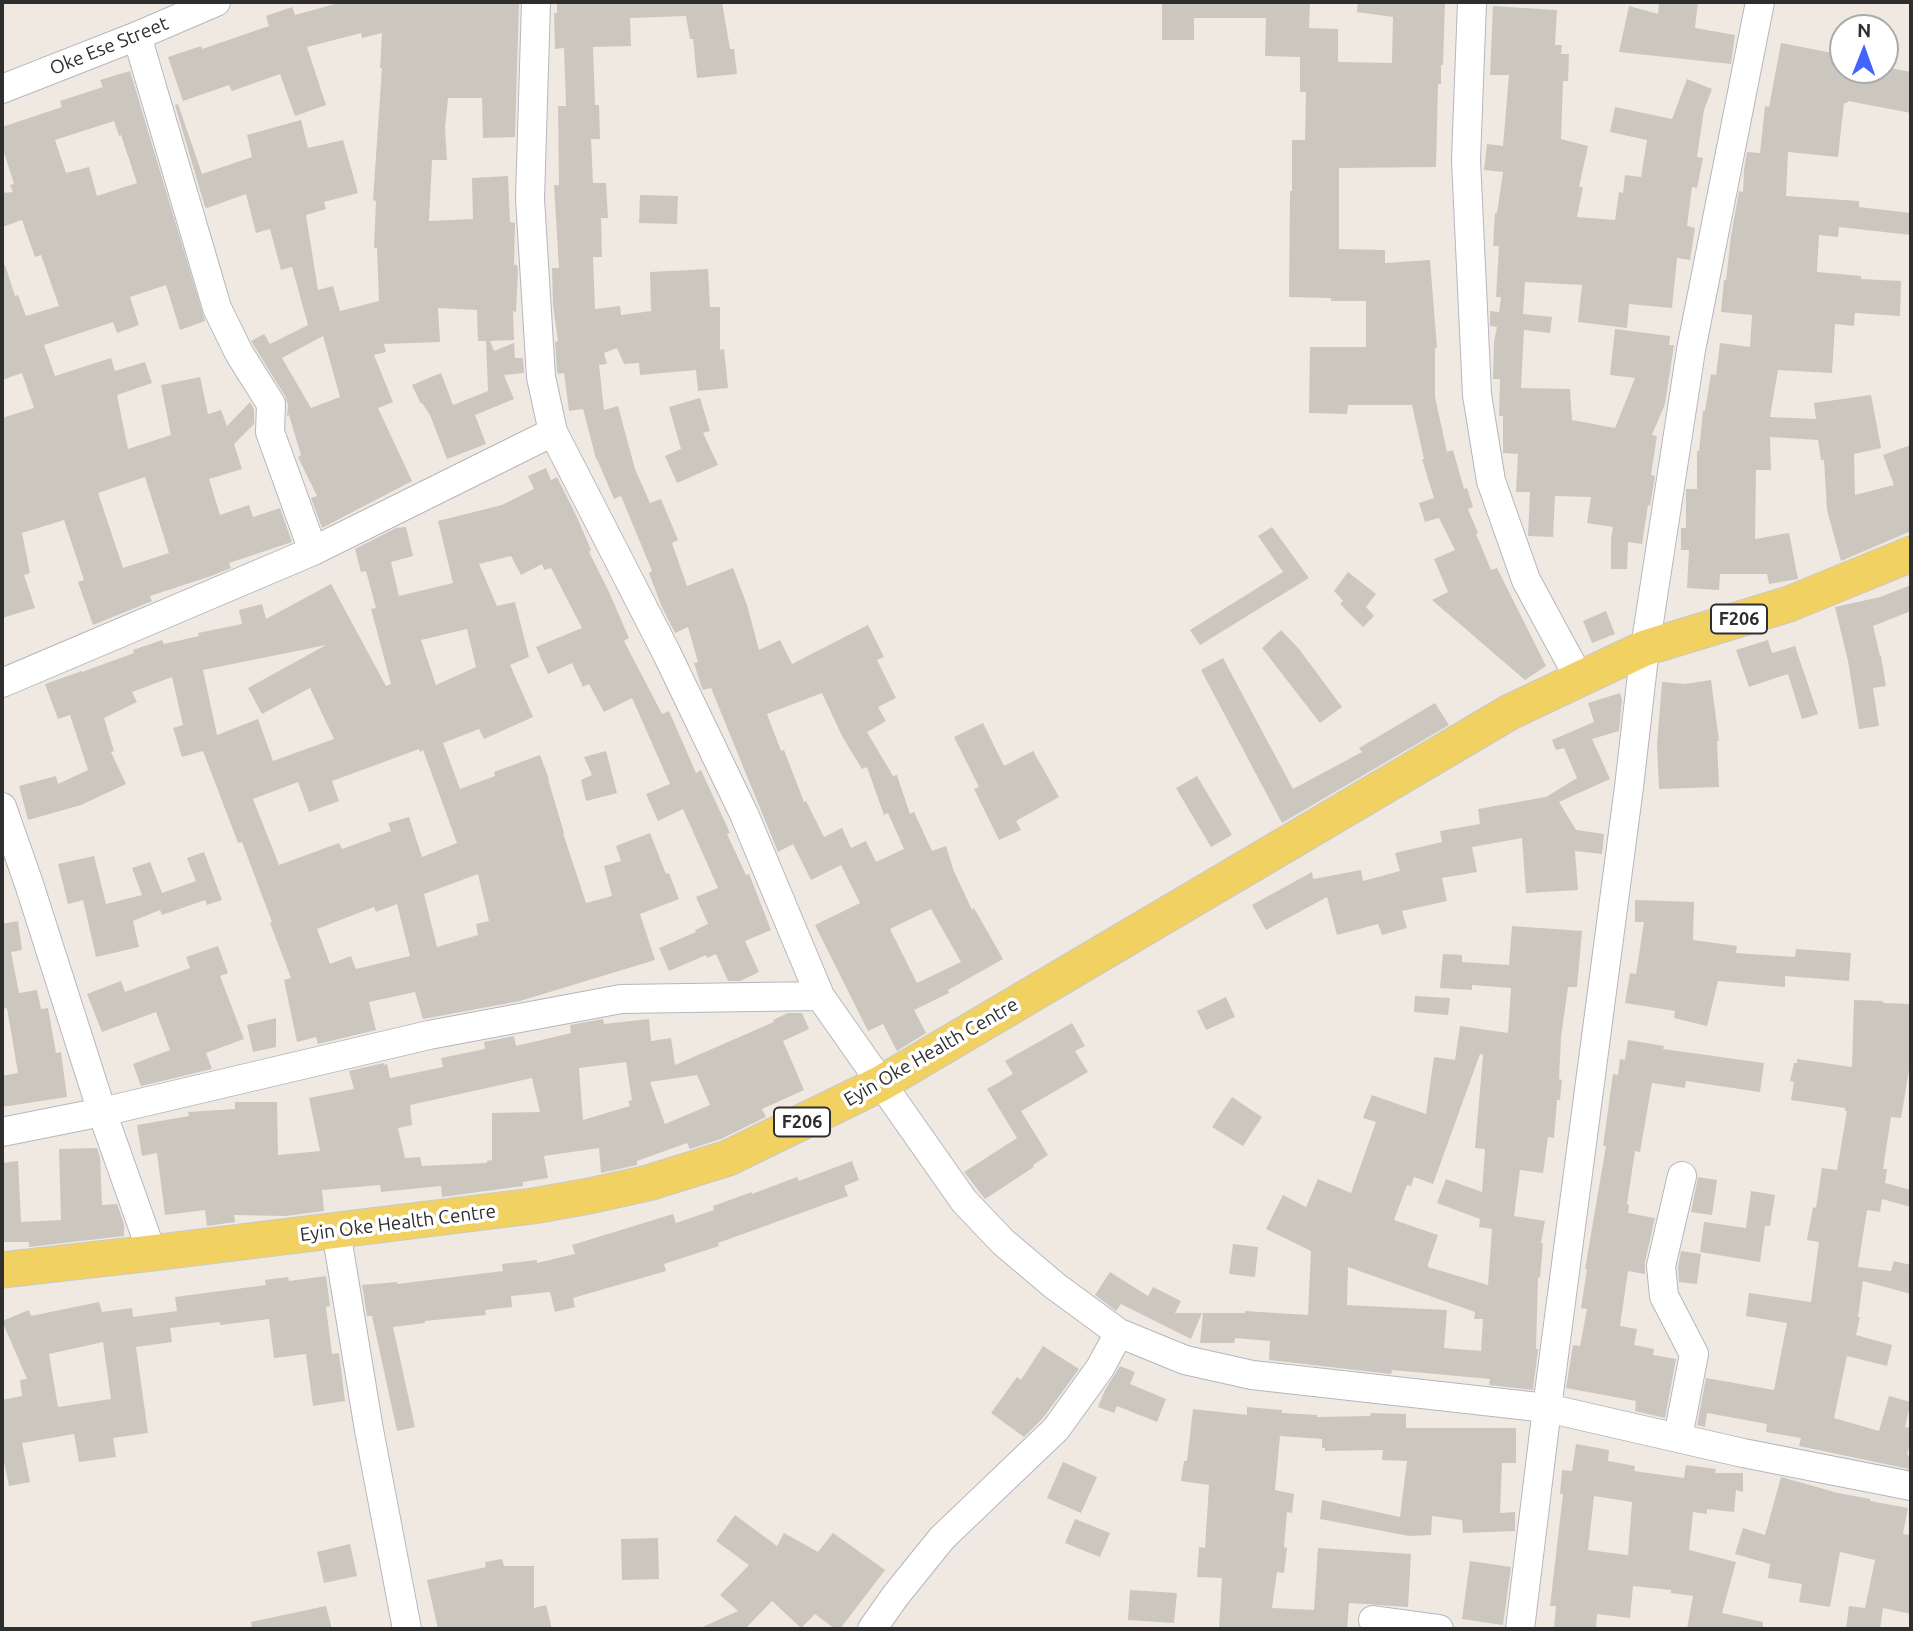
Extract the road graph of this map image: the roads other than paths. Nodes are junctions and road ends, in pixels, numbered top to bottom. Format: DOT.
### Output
graph roads {
  1 [pos="216,2"];
  2 [pos="536,2"];
  3 [pos="1472,2"];
  4 [pos="1760,2"];
  5 [pos="137,36"];
  6 [pos="2,89"];
  7 [pos="553,432"];
  8 [pos="313,551"];
  9 [pos="1911,554"];
  10 [pos="1645,648"];
  11 [pos="1573,682"];
  12 [pos="2,683"];
  13 [pos="2,807"];
  14 [pos="820,996"];
  15 [pos="880,1083"];
  16 [pos="102,1112"];
  17 [pos="2,1132"];
  18 [pos="1682,1176"];
  19 [pos="336,1231"];
  20 [pos="152,1253"];
  21 [pos="2,1270"];
  22 [pos="1119,1334"];
  23 [pos="1547,1408"];
  24 [pos="1678,1437"];
  25 [pos="1911,1486"];
  26 [pos="1373,1620"];
  27 [pos="407,1629"];
  28 [pos="872,1629"];
  29 [pos="1439,1629"];
  30 [pos="1520,1629"];
  1 -- 5 [label="street, Oke Ese Street"];
  2 -- 7 [label="street"];
  3 -- 11 [label="street"];
  4 -- 10 [label="street"];
  5 -- 6 [label="street, Oke Ese Street"];
  5 -- 8 [label="street"];
  7 -- 8 [label="street"];
  7 -- 14 [label="street"];
  8 -- 12 [label="street"];
  9 -- 10 [label="main road, F206"];
  10 -- 11 [label="main road, F206"];
  10 -- 23 [label="street"];
  11 -- 15 [label="main road, Eyin Oke Health Centre / F206"];
  13 -- 16 [label="street"];
  14 -- 15 [label="street"];
  14 -- 16 [label="street"];
  15 -- 19 [label="main road, Eyin Oke Health Centre / F206"];
  15 -- 22 [label="street"];
  16 -- 17 [label="street"];
  16 -- 20 [label="street"];
  18 -- 24 [label="street"];
  19 -- 20 [label="main road, Eyin Oke Health Centre / F206"];
  19 -- 27 [label="street"];
  20 -- 21 [label="main road, Eyin Oke Health Centre / F206"];
  22 -- 23 [label="street"];
  22 -- 28 [label="street"];
  23 -- 24 [label="street"];
  23 -- 30 [label="street"];
  24 -- 25 [label="street"];
  26 -- 29 [label="street"];
}
